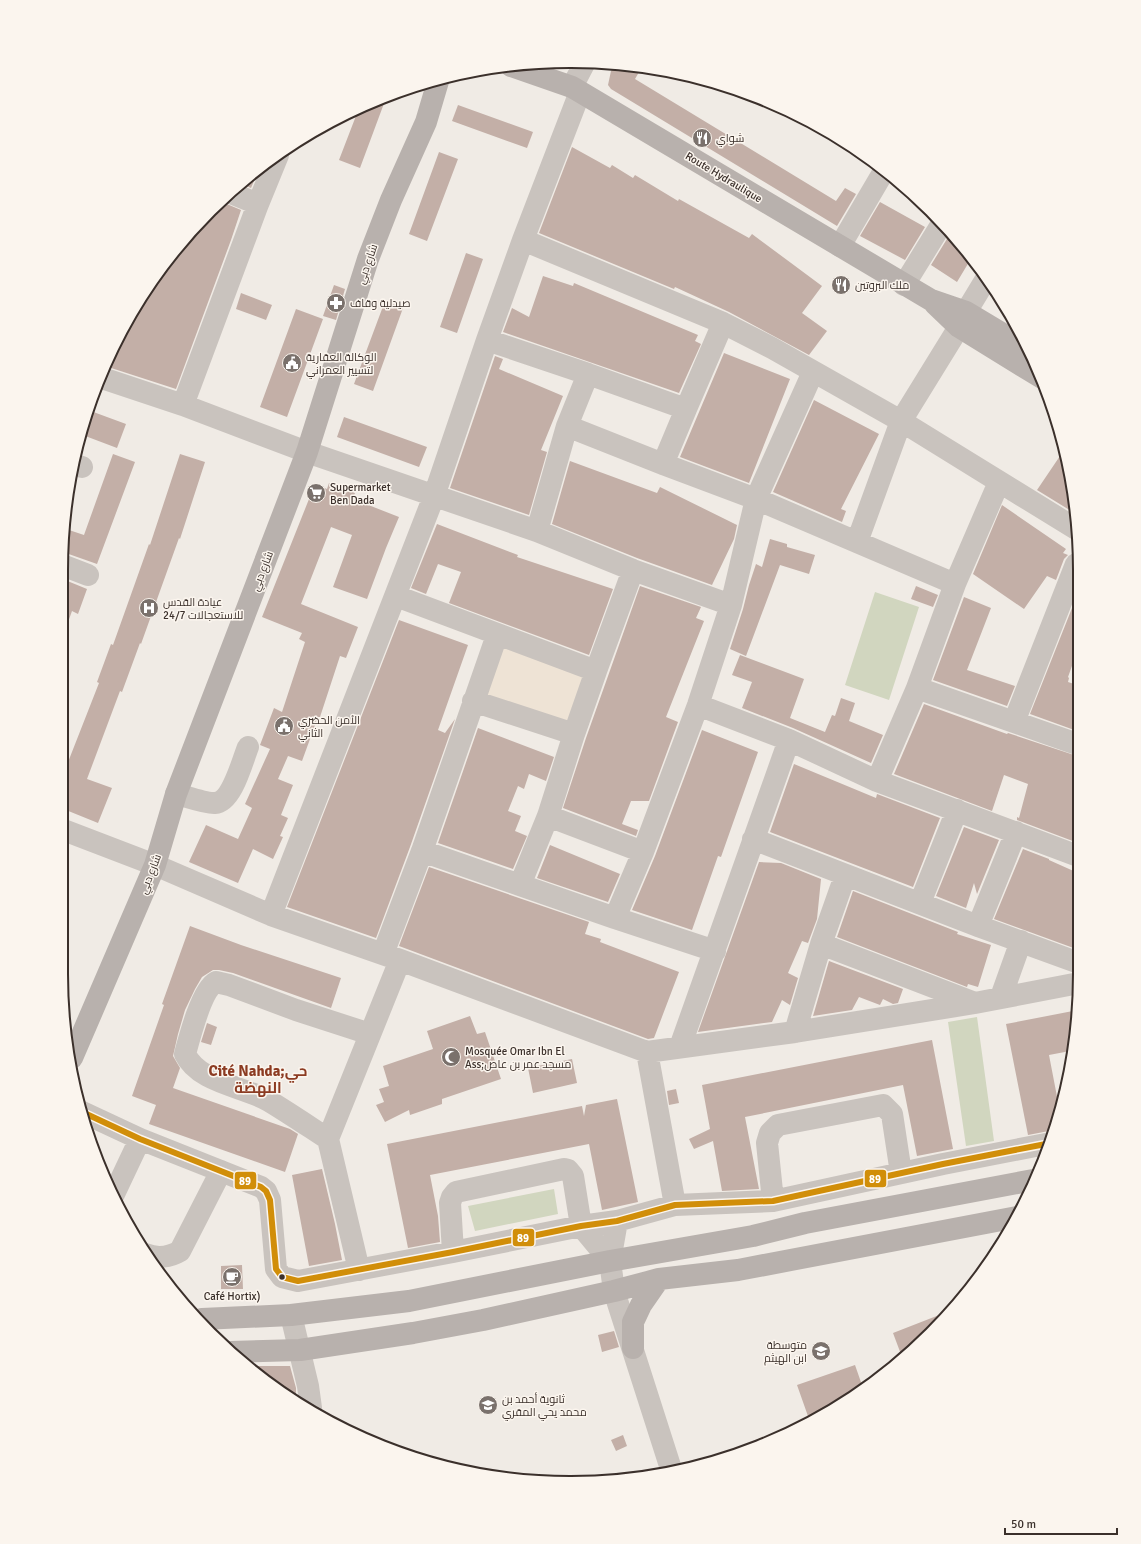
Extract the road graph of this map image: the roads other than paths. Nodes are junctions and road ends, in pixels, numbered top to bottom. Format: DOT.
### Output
graph roads {
  1 [pos="583,68"];
  2 [pos="523,70"];
  3 [pos="437,86"];
  4 [pos="576,90"];
  5 [pos="274,166"];
  6 [pos="881,176"];
  7 [pos="237,195"];
  8 [pos="258,204"];
  9 [pos="939,229"];
  10 [pos="523,240"];
  11 [pos="840,246"];
  12 [pos="904,284"];
  13 [pos="983,284"];
  14 [pos="962,319"];
  15 [pos="723,322"];
  16 [pos="487,340"];
  17 [pos="1019,345"];
  18 [pos="1031,370"];
  19 [pos="813,372"];
  20 [pos="588,374"];
  21 [pos="106,379"];
  22 [pos="183,405"];
  23 [pos="686,409"];
  24 [pos="901,421"];
  25 [pos="567,426"];
  26 [pos="307,452"];
  27 [pos="663,464"];
  28 [pos="999,482"];
  29 [pos="434,496"];
  30 [pos="756,499"];
  31 [pos="1071,526"];
  32 [pos="537,531"];
  33 [pos="857,542"];
  34 [pos="68,567"];
  35 [pos="633,570"];
  36 [pos="1073,572"];
  37 [pos="88,575"];
  38 [pos="955,584"];
  39 [pos="396,596"];
  40 [pos="731,605"];
  41 [pos="497,635"];
  42 [pos="596,671"];
  43 [pos="917,688"];
  44 [pos="473,700"];
  45 [pos="698,705"];
  46 [pos="1014,722"];
  47 [pos="574,734"];
  48 [pos="789,740"];
  49 [pos="1073,743"];
  50 [pos="248,747"];
  51 [pos="877,781"];
  52 [pos="176,794"];
  53 [pos="957,810"];
  54 [pos="548,816"];
  55 [pos="68,832"];
  56 [pos="1016,832"];
  57 [pos="753,839"];
  58 [pos="422,851"];
  59 [pos="643,852"];
  60 [pos="1073,854"];
  61 [pos="155,865"];
  62 [pos="845,876"];
  63 [pos="520,885"];
  64 [pos="920,903"];
  65 [pos="271,915"];
  66 [pos="615,918"];
  67 [pos="978,926"];
  68 [pos="1021,940"];
  69 [pos="821,944"];
  70 [pos="715,951"];
  71 [pos="392,957"];
  72 [pos="1073,960"];
  73 [pos="1073,984"];
  74 [pos="1001,998"];
  75 [pos="974,1003"];
  76 [pos="795,1032"];
  77 [pos="370,1034"];
  78 [pos="680,1047"];
  79 [pos="74,1052"];
  80 [pos="647,1052"];
  81 [pos="89,1115"];
  82 [pos="140,1139"];
  83 [pos="328,1139"];
  84 [pos="1043,1144"];
  85 [pos="221,1171"];
  86 [pos="901,1173"];
  87 [pos="1028,1181"];
  88 [pos="117,1189"];
  89 [pos="773,1201"];
  90 [pos="675,1205"];
  91 [pos="1009,1218"];
  92 [pos="617,1221"];
  93 [pos="581,1226"];
  94 [pos="453,1252"];
  95 [pos="156,1257"];
  96 [pos="610,1261"];
  97 [pos="359,1270"];
  98 [pos="659,1279"];
  99 [pos="614,1291"];
  100 [pos="291,1315"];
  101 [pos="206,1319"];
  102 [pos="633,1348"];
  103 [pos="300,1350"];
  104 [pos="240,1352"];
  105 [pos="310,1403"];
  106 [pos="670,1466"];
  1 -- 4 [label="street"];
  2 -- 4 [label="main road, Route Hydraulique"];
  3 -- 26 [label="main road, شارع دبي"];
  4 -- 10 [label="street"];
  4 -- 11 [label="main road, Route Hydraulique"];
  5 -- 8 [label="street"];
  6 -- 11 [label="street"];
  7 -- 8 [label="street"];
  8 -- 22 [label="street"];
  9 -- 12 [label="street"];
  10 -- 15 [label="street"];
  10 -- 16 [label="street"];
  11 -- 12 [label="main road, Route Hydraulique"];
  12 -- 14 [label="main road, Route Hydraulique"];
  13 -- 14 [label="street"];
  14 -- 17 [label="main road"];
  14 -- 18 [label="main road"];
  14 -- 24 [label="street"];
  15 -- 19 [label="street"];
  15 -- 23 [label="street"];
  16 -- 20 [label="street"];
  16 -- 29 [label="street"];
  19 -- 24 [label="street"];
  19 -- 30 [label="street"];
  20 -- 23 [label="street"];
  20 -- 25 [label="street"];
  21 -- 22 [label="street"];
  22 -- 26 [label="street"];
  23 -- 27 [label="street"];
  24 -- 28 [label="street"];
  24 -- 33 [label="street"];
  25 -- 27 [label="street"];
  25 -- 32 [label="street"];
  26 -- 29 [label="street"];
  26 -- 52 [label="main road, شارع دبي"];
  27 -- 30 [label="street"];
  28 -- 31 [label="street"];
  28 -- 38 [label="street"];
  29 -- 32 [label="street"];
  29 -- 39 [label="street"];
  30 -- 33 [label="street"];
  30 -- 40 [label="street"];
  32 -- 35 [label="street"];
  33 -- 38 [label="street"];
  34 -- 37 [label="street"];
  35 -- 40 [label="street"];
  35 -- 42 [label="street"];
  36 -- 46 [label="street"];
  38 -- 43 [label="street"];
  39 -- 41 [label="street"];
  39 -- 65 [label="street"];
  40 -- 45 [label="street"];
  41 -- 42 [label="street"];
  41 -- 44 [label="street"];
  42 -- 47 [label="street"];
  43 -- 46 [label="street"];
  43 -- 51 [label="street"];
  44 -- 47 [label="street"];
  44 -- 58 [label="street"];
  45 -- 48 [label="street"];
  45 -- 59 [label="street"];
  46 -- 49 [label="street"];
  47 -- 54 [label="street"];
  48 -- 51 [label="street"];
  48 -- 57 [label="street"];
  50 -- 52 [label="street"];
  51 -- 53 [label="street"];
  52 -- 61 [label="main road, شارع دبي"];
  53 -- 56 [label="street"];
  53 -- 64 [label="street"];
  54 -- 59 [label="street"];
  54 -- 63 [label="street"];
  55 -- 61 [label="street"];
  56 -- 60 [label="street"];
  56 -- 67 [label="street"];
  57 -- 62 [label="street"];
  57 -- 70 [label="street"];
  58 -- 63 [label="street"];
  58 -- 71 [label="street"];
  59 -- 66 [label="street"];
  61 -- 65 [label="street"];
  61 -- 79 [label="main road, شارع دبي"];
  62 -- 64 [label="street"];
  62 -- 69 [label="street"];
  63 -- 66 [label="street"];
  64 -- 67 [label="street"];
  65 -- 71 [label="street"];
  66 -- 70 [label="street"];
  67 -- 68 [label="street"];
  68 -- 72 [label="street"];
  68 -- 74 [label="street"];
  69 -- 75 [label="street"];
  69 -- 76 [label="street"];
  70 -- 78 [label="street"];
  71 -- 77 [label="street"];
  71 -- 80 [label="street"];
  73 -- 74 [label="street"];
  74 -- 75 [label="street"];
  75 -- 76 [label="street"];
  76 -- 78 [label="street"];
  77 -- 83 [label="street"];
  77 -- 83 [label="street"];
  78 -- 80 [label="street"];
  80 -- 90 [label="street"];
  81 -- 82 [label="street"];
  82 -- 85 [label="street"];
  82 -- 88 [label="street"];
  83 -- 97 [label="street"];
  84 -- 86 [label="street"];
  85 -- 95 [label="street"];
  85 -- 97 [label="street"];
  86 -- 89 [label="street"];
  86 -- 89 [label="street"];
  87 -- 96 [label="main road"];
  89 -- 90 [label="street"];
  90 -- 92 [label="street"];
  91 -- 98 [label="main road"];
  92 -- 93 [label="street"];
  92 -- 96 [label="street"];
  93 -- 94 [label="street"];
  93 -- 94 [label="street"];
  93 -- 96 [label="street"];
  94 -- 97 [label="street"];
  96 -- 99 [label="street"];
  96 -- 100 [label="main road"];
  98 -- 99 [label="main road"];
  98 -- 102 [label="main road"];
  99 -- 102 [label="street"];
  99 -- 103 [label="main road"];
  100 -- 101 [label="main road"];
  100 -- 103 [label="street"];
  102 -- 106 [label="street"];
  103 -- 104 [label="main road"];
  103 -- 105 [label="street"];
}
